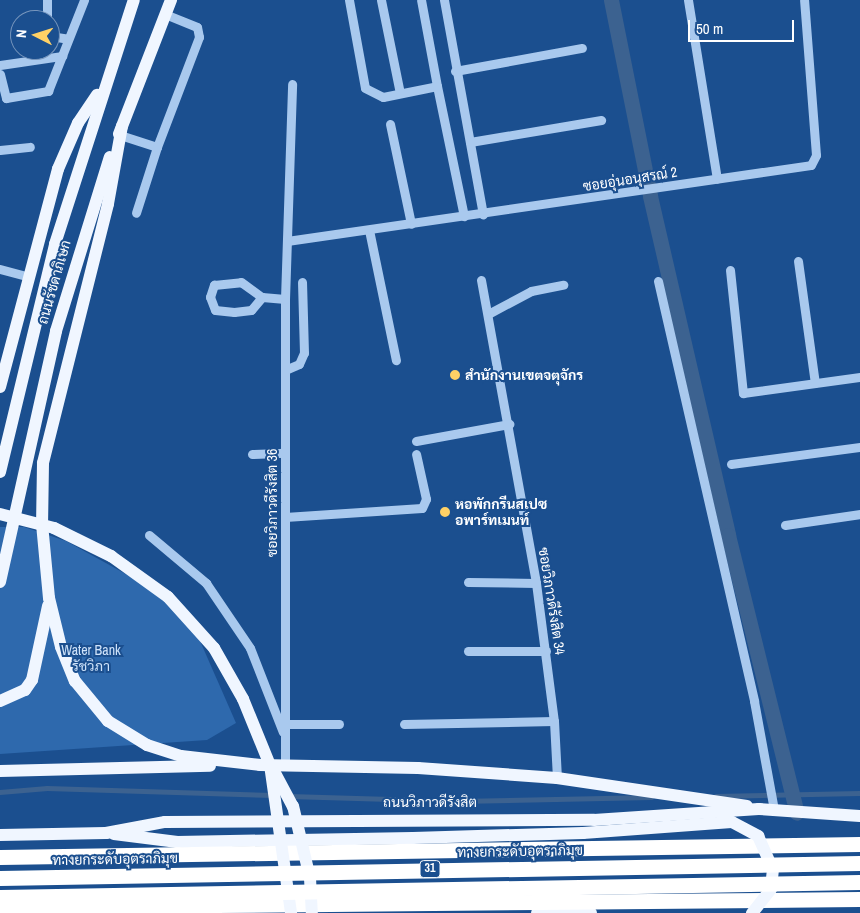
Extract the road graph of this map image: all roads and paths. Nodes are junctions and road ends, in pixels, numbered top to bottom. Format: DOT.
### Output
graph roads {
  1 [pos="84,0"];
  2 [pos="134,0"];
  3 [pos="171,0"];
  4 [pos="350,0"];
  5 [pos="381,0"];
  6 [pos="421,0"];
  7 [pos="444,0"];
  8 [pos="688,0"];
  9 [pos="804,0"];
  10 [pos="165,14"];
  11 [pos="60,37"];
  12 [pos="68,38"];
  13 [pos="582,48"];
  14 [pos="62,56"];
  15 [pos="0,65"];
  16 [pos="455,71"];
  17 [pos="0,74"];
  18 [pos="105,82"];
  19 [pos="292,84"];
  20 [pos="437,86"];
  21 [pos="400,93"];
  22 [pos="601,120"];
  23 [pos="390,124"];
  24 [pos="121,130"];
  25 [pos="470,142"];
  26 [pos="30,146"];
  27 [pos="157,147"];
  28 [pos="0,150"];
  29 [pos="717,179"];
  30 [pos="136,212"];
  31 [pos="483,214"];
  32 [pos="464,216"];
  33 [pos="411,224"];
  34 [pos="370,230"];
  35 [pos="287,241"];
  36 [pos="798,261"];
  37 [pos="0,268"];
  38 [pos="730,270"];
  39 [pos="27,276"];
  40 [pos="481,280"];
  41 [pos="658,281"];
  42 [pos="302,282"];
  43 [pos="562,285"];
  44 [pos="262,296"];
  45 [pos="285,299"];
  46 [pos="488,314"];
  47 [pos="396,360"];
  48 [pos="285,370"];
  49 [pos="860,377"];
  50 [pos="815,383"];
  51 [pos="0,387"];
  52 [pos="509,424"];
  53 [pos="416,441"];
  54 [pos="860,447"];
  55 [pos="285,453"];
  56 [pos="252,454"];
  57 [pos="416,454"];
  58 [pos="731,464"];
  59 [pos="0,472"];
  60 [pos="0,514"];
  61 [pos="860,514"];
  62 [pos="286,517"];
  63 [pos="785,525"];
  64 [pos="149,535"];
  65 [pos="0,582"];
  66 [pos="468,582"];
  67 [pos="536,583"];
  68 [pos="49,598"];
  69 [pos="468,651"];
  70 [pos="546,651"];
  71 [pos="0,701"];
  72 [pos="554,721"];
  73 [pos="285,724"];
  74 [pos="339,724"];
  75 [pos="404,724"];
  76 [pos="285,739"];
  77 [pos="265,765"];
  78 [pos="285,766"];
  79 [pos="0,771"];
  80 [pos="557,778"];
  81 [pos="760,809"];
  82 [pos="774,810"];
  83 [pos="860,816"];
  84 [pos="106,833"];
  85 [pos="0,835"];
  86 [pos="860,844"];
  87 [pos="0,857"];
  88 [pos="860,863"];
  89 [pos="0,878"];
  90 [pos="860,882"];
  91 [pos="0,897"];
  92 [pos="860,899"];
  93 [pos="0,907"];
  94 [pos="291,913"];
  95 [pos="312,913"];
  96 [pos="537,913"];
  97 [pos="591,913"];
  98 [pos="752,913"];
  1 -- 12 [label="street"];
  2 -- 18 [label="main road, ถนนรัชดาภิเษก"];
  3 -- 10 [label="main road, ถนนรัชดาภิเษก"];
  4 -- 21 [label="street"];
  5 -- 21 [label="street"];
  6 -- 20 [label="street"];
  7 -- 16 [label="street"];
  8 -- 29 [label="street"];
  9 -- 29 [label="street, ซอยอุ่นอนุสรณ์ 2"];
  10 -- 24 [label="main road, ถนนรัชดาภิเษก"];
  10 -- 27 [label="street"];
  11 -- 12 [label="street"];
  12 -- 14 [label="street"];
  13 -- 16 [label="street"];
  14 -- 15 [label="street"];
  14 -- 17 [label="street"];
  16 -- 25 [label="street"];
  18 -- 39 [label="main road"];
  18 -- 59 [label="main road, ถนนรัชดาภิเษก"];
  19 -- 35 [label="street, ซอยวิภาวดีรังสิต 36"];
  20 -- 21 [label="street"];
  20 -- 32 [label="street"];
  22 -- 25 [label="street"];
  23 -- 33 [label="street"];
  24 -- 27 [label="street"];
  24 -- 65 [label="main road, ถนนรัชดาภิเษก"];
  24 -- 68 [label="main road"];
  25 -- 31 [label="street"];
  26 -- 28 [label="street"];
  27 -- 30 [label="street"];
  29 -- 31 [label="street, ซอยอุ่นอนุสรณ์ 2"];
  31 -- 32 [label="street, ซอยอุ่นอนุสรณ์ 2"];
  32 -- 33 [label="street, ซอยอุ่นอนุสรณ์ 2"];
  33 -- 34 [label="street, ซอยอุ่นอนุสรณ์ 2"];
  34 -- 35 [label="street, ซอยอุ่นอนุสรณ์ 2"];
  34 -- 47 [label="street"];
  35 -- 45 [label="street, ซอยวิภาวดีรังสิต 36"];
  36 -- 50 [label="street"];
  37 -- 39 [label="street"];
  38 -- 50 [label="street"];
  39 -- 51 [label="main road"];
  40 -- 46 [label="street, ซอยวิภาวดีรังสิต 34"];
  41 -- 82 [label="street"];
  42 -- 48 [label="street"];
  43 -- 46 [label="street"];
  44 -- 44 [label="street"];
  44 -- 45 [label="street"];
  45 -- 48 [label="street, ซอยวิภาวดีรังสิต 36"];
  46 -- 52 [label="street, ซอยวิภาวดีรังสิต 34"];
  48 -- 55 [label="street, ซอยวิภาวดีรังสิต 36"];
  49 -- 50 [label="street"];
  52 -- 53 [label="street"];
  52 -- 67 [label="street, ซอยวิภาวดีรังสิต 34"];
  54 -- 58 [label="street"];
  55 -- 56 [label="street"];
  55 -- 62 [label="street, ซอยวิภาวดีรังสิต 36"];
  57 -- 62 [label="street"];
  60 -- 77 [label="main road, bridge"];
  61 -- 63 [label="street"];
  62 -- 73 [label="street, ซอยวิภาวดีรังสิต 36"];
  64 -- 76 [label="street"];
  66 -- 67 [label="street"];
  67 -- 70 [label="street, ซอยวิภาวดีรังสิต 34"];
  68 -- 71 [label="main road"];
  68 -- 77 [label="main road"];
  69 -- 70 [label="street"];
  70 -- 72 [label="street, ซอยวิภาวดีรังสิต 34"];
  72 -- 75 [label="street"];
  72 -- 80 [label="street, ซอยวิภาวดีรังสิต 34"];
  73 -- 74 [label="street"];
  73 -- 76 [label="street, ซอยวิภาวดีรังสิต 36"];
  76 -- 78 [label="street, ซอยวิภาวดีรังสิต 36"];
  77 -- 78 [label="main road"];
  77 -- 79 [label="main road"];
  77 -- 94 [label="main road, bridge"];
  77 -- 95 [label="main road, bridge"];
  78 -- 80 [label="main road"];
  80 -- 81 [label="main road"];
  81 -- 82 [label="main road, ถนนวิภาวดีรังสิต"];
  81 -- 84 [label="main road, ถนนวิภาวดีรังสิต"];
  82 -- 83 [label="main road, ถนนวิภาวดีรังสิต"];
  84 -- 85 [label="main road, ถนนวิภาวดีรังสิต"];
  84 -- 98 [label="main road, bridge"];
  86 -- 87 [label="highway, 31"];
  88 -- 89 [label="highway, ทางยกระดับอุตราภิมุข / 31, bridge"];
  90 -- 91 [label="highway, 31, bridge"];
  92 -- 93 [label="highway"];
  96 -- 97 [label="main road"];
}
